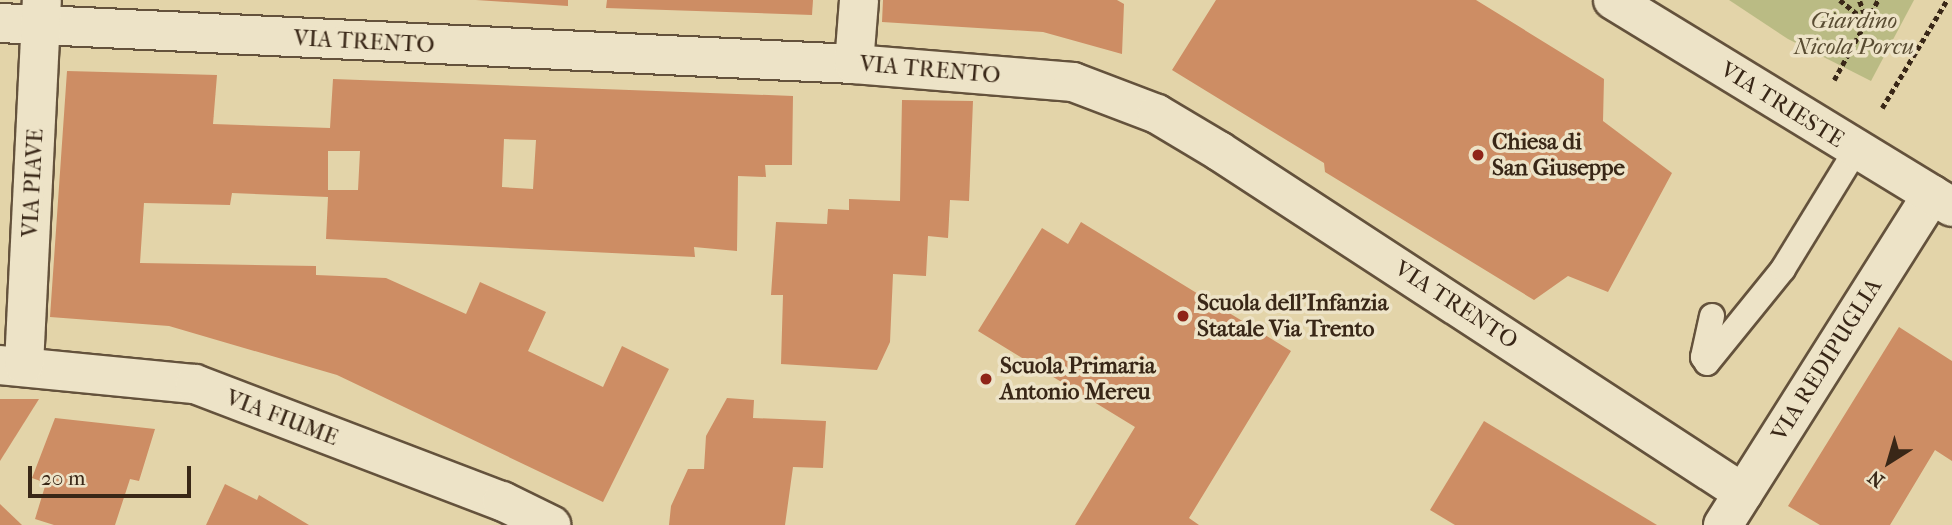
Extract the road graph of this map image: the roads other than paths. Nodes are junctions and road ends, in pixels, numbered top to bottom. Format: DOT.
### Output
graph roads {
  1 [pos="859,0"];
  2 [pos="1613,0"];
  3 [pos="41,13"];
  4 [pos="0,23"];
  5 [pos="854,64"];
  6 [pos="1856,150"];
  7 [pos="1942,201"];
  8 [pos="1713,316"];
  9 [pos="12,365"];
  10 [pos="1743,494"];
  11 [pos="496,513"];
  12 [pos="551,525"];
  13 [pos="1723,525"];
  1 -- 5 [label="street"];
  2 -- 6 [label="street, VIA TRIESTE"];
  3 -- 4 [label="street, VIA TRENTO"];
  3 -- 5 [label="street, VIA TRENTO"];
  3 -- 9 [label="street, VIA PIAVE"];
  5 -- 10 [label="street, VIA TRENTO"];
  6 -- 7 [label="street, VIA TRIESTE"];
  6 -- 8 [label="lane"];
  7 -- 10 [label="street, VIA REDIPUGLIA"];
  9 -- 11 [label="street, VIA FIUME"];
  10 -- 13 [label="street, VIA REDIPUGLIA"];
  11 -- 12 [label="street, VIA FIUME"];
}
